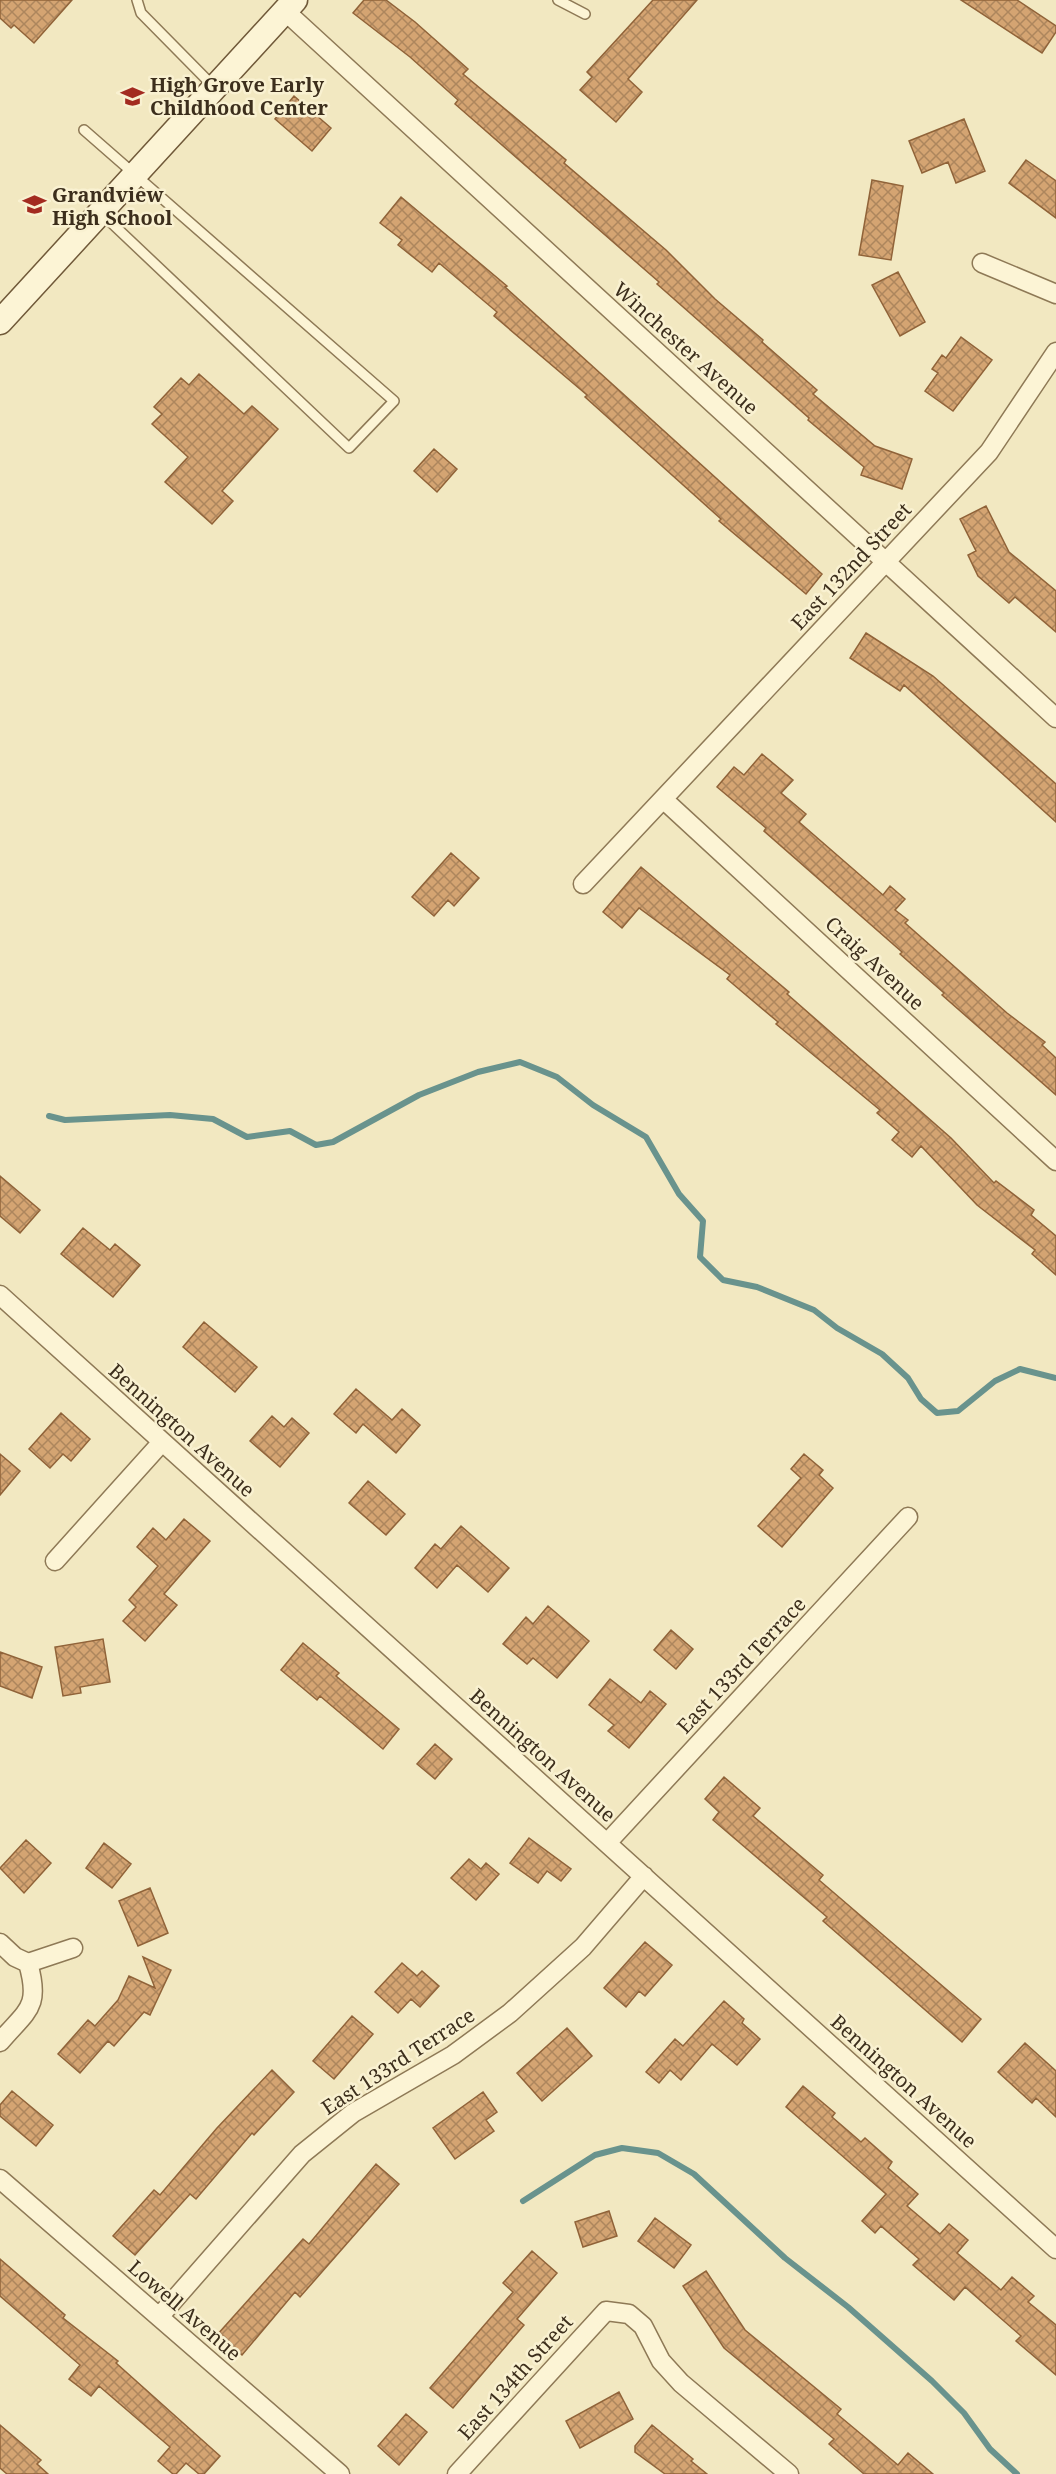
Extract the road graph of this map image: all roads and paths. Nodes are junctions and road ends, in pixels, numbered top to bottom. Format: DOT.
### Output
graph roads {
  1 [pos="137,0"];
  2 [pos="558,0"];
  3 [pos="290,5"];
  4 [pos="585,15"];
  5 [pos="214,87"];
  6 [pos="84,130"];
  7 [pos="136,173"];
  8 [pos="100,213"];
  9 [pos="982,262"];
  10 [pos="1056,294"];
  11 [pos="0,322"];
  12 [pos="1054,363"];
  13 [pos="886,562"];
  14 [pos="1056,718"];
  15 [pos="663,799"];
  16 [pos="583,884"];
  17 [pos="1056,1161"];
  18 [pos="0,1295"];
  19 [pos="162,1442"];
  20 [pos="908,1517"];
  21 [pos="55,1561"];
  22 [pos="607,1843"];
  23 [pos="644,1876"];
  24 [pos="0,1943"];
  25 [pos="73,1948"];
  26 [pos="28,1964"];
  27 [pos="0,2042"];
  28 [pos="0,2180"];
  29 [pos="1056,2249"];
  30 [pos="159,2317"];
  31 [pos="340,2474"];
  32 [pos="457,2474"];
  33 [pos="789,2474"];
  1 -- 5 [label="lane"];
  2 -- 4 [label="lane"];
  3 -- 5 [label="main road"];
  3 -- 13 [label="street, Winchester Avenue"];
  5 -- 7 [label="main road"];
  6 -- 7 [label="lane"];
  7 -- 8 [label="main road"];
  7 -- 8 [label="lane"];
  8 -- 11 [label="main road"];
  9 -- 10 [label="street"];
  12 -- 13 [label="street, East 132nd Street"];
  13 -- 14 [label="street, Winchester Avenue"];
  13 -- 15 [label="street, East 132nd Street"];
  15 -- 16 [label="street, East 132nd Street"];
  15 -- 17 [label="street, Craig Avenue"];
  18 -- 19 [label="street, Bennington Avenue"];
  19 -- 21 [label="street"];
  19 -- 22 [label="street, Bennington Avenue"];
  20 -- 22 [label="street, East 133rd Terrace"];
  22 -- 23 [label="street, Bennington Avenue"];
  23 -- 29 [label="street, Bennington Avenue"];
  23 -- 30 [label="street, East 133rd Terrace"];
  24 -- 26 [label="street"];
  25 -- 26 [label="street"];
  26 -- 27 [label="street"];
  28 -- 30 [label="street, Lowell Avenue"];
  30 -- 31 [label="street, Lowell Avenue"];
  32 -- 33 [label="street, East 134th Street"];
}
